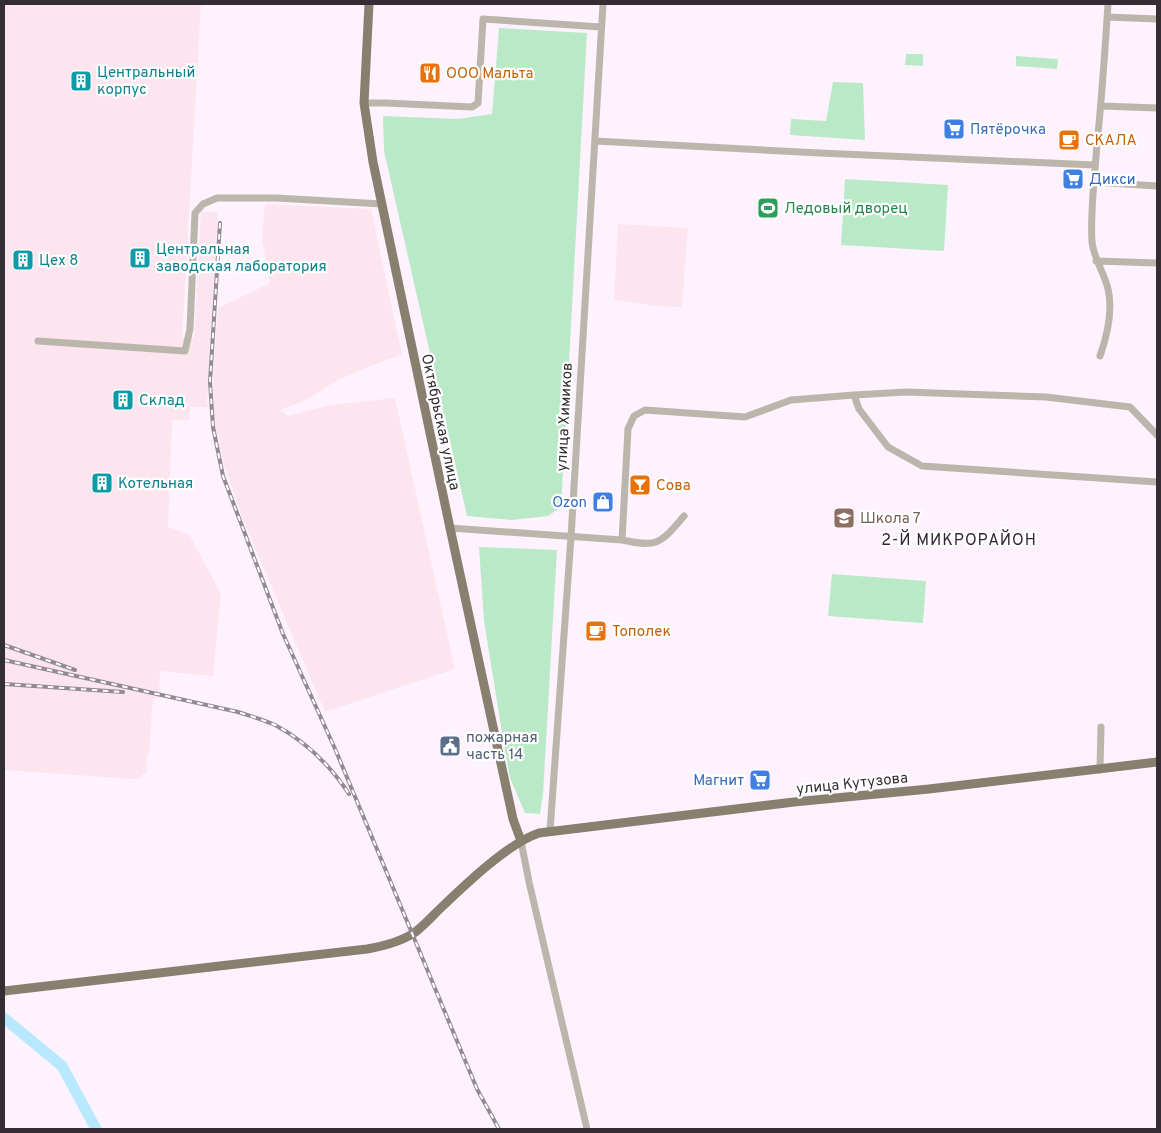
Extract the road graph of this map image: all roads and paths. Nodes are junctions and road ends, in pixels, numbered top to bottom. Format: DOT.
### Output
graph roads {
  1 [pos="370,4"];
  2 [pos="603,4"];
  3 [pos="1108,4"];
  4 [pos="1107,17"];
  5 [pos="1157,19"];
  6 [pos="601,26"];
  7 [pos="364,104"];
  8 [pos="1101,106"];
  9 [pos="1157,108"];
  10 [pos="595,141"];
  11 [pos="1096,165"];
  12 [pos="1094,182"];
  13 [pos="1157,186"];
  14 [pos="382,204"];
  15 [pos="1096,261"];
  16 [pos="1157,263"];
  17 [pos="38,340"];
  18 [pos="1100,356"];
  19 [pos="854,395"];
  20 [pos="1157,435"];
  21 [pos="1157,482"];
  22 [pos="684,516"];
  23 [pos="450,528"];
  24 [pos="571,537"];
  25 [pos="622,540"];
  26 [pos="1101,727"];
  27 [pos="1157,762"];
  28 [pos="1100,770"];
  29 [pos="550,832"];
  30 [pos="521,841"];
  31 [pos="4,991"];
  32 [pos="587,1129"];
  1 -- 7 [label="main road, Октябрьская улица"];
  2 -- 6 [label="street, улица Химиков"];
  3 -- 4 [label="street"];
  4 -- 5 [label="street"];
  4 -- 8 [label="street"];
  6 -- 7 [label="street"];
  6 -- 10 [label="street, улица Химиков"];
  7 -- 14 [label="main road, Октябрьская улица"];
  8 -- 9 [label="street"];
  8 -- 11 [label="street"];
  10 -- 11 [label="street"];
  10 -- 24 [label="street, улица Химиков"];
  11 -- 12 [label="street"];
  12 -- 13 [label="street"];
  12 -- 15 [label="street"];
  14 -- 17 [label="street"];
  14 -- 23 [label="main road, Октябрьская улица"];
  15 -- 16 [label="street"];
  15 -- 18 [label="street"];
  19 -- 20 [label="street"];
  19 -- 21 [label="street"];
  19 -- 25 [label="street"];
  22 -- 25 [label="street"];
  23 -- 24 [label="street"];
  23 -- 30 [label="main road, Октябрьская улица"];
  24 -- 25 [label="street"];
  24 -- 29 [label="street, улица Химиков"];
  26 -- 28 [label="street"];
  27 -- 28 [label="main road, улица Кутузова"];
  28 -- 29 [label="main road, улица Кутузова"];
  29 -- 30 [label="main road, улица Кутузова"];
  30 -- 31 [label="main road, улица Кутузова"];
  30 -- 32 [label="street"];
}
